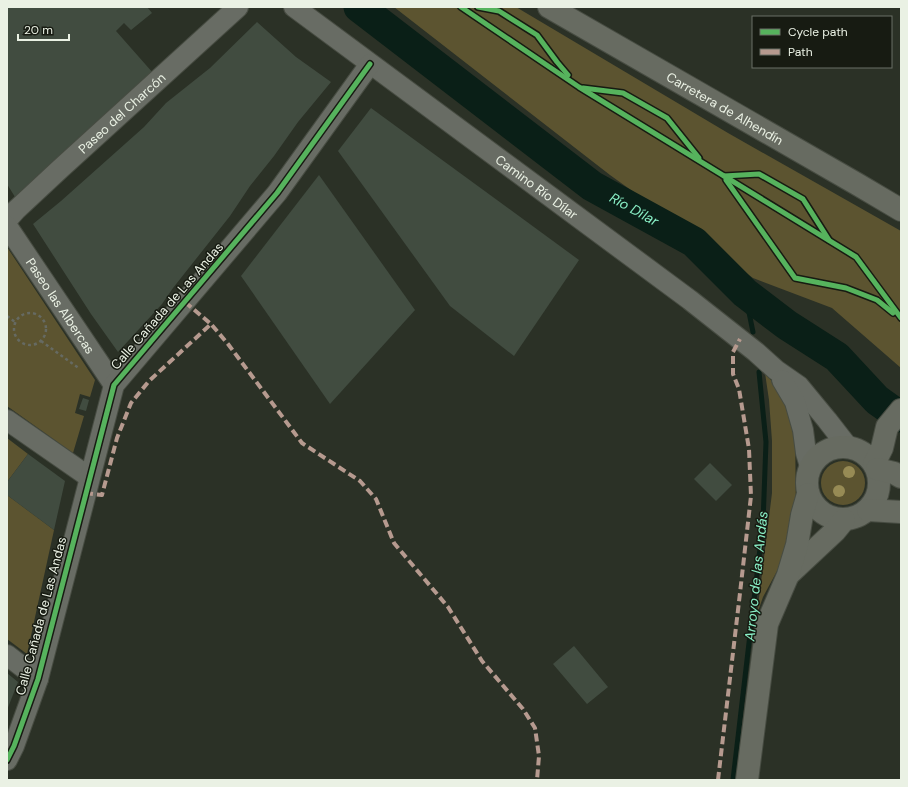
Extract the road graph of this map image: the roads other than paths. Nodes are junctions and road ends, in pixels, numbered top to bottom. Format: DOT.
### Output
graph roads {
  1 [pos="238,7"];
  2 [pos="294,7"];
  3 [pos="550,7"];
  4 [pos="370,64"];
  5 [pos="901,210"];
  6 [pos="7,220"];
  7 [pos="7,226"];
  8 [pos="776,370"];
  9 [pos="114,384"];
  10 [pos="901,410"];
  11 [pos="7,420"];
  12 [pos="887,427"];
  13 [pos="851,447"];
  14 [pos="810,466"];
  15 [pos="875,466"];
  16 [pos="901,477"];
  17 [pos="89,478"];
  18 [pos="808,494"];
  19 [pos="868,510"];
  20 [pos="901,512"];
  21 [pos="844,520"];
  22 [pos="788,575"];
  23 [pos="7,655"];
  24 [pos="38,679"];
  25 [pos="7,760"];
  26 [pos="747,780"];
  1 -- 6 [label="street, Paseo del Charcón"];
  2 -- 4 [label="street, Camino Río Dílar"];
  3 -- 5 [label="street, Carretera de Alhendín"];
  4 -- 8 [label="street, Camino Río Dílar"];
  4 -- 9 [label="street, Calle Cañada de Las Andas"];
  7 -- 9 [label="street, Paseo las Albercas"];
  8 -- 13 [label="street, Camino Río Dílar"];
  8 -- 14 [label="street, Camino Río Dílar"];
  9 -- 17 [label="street, Calle Cañada de Las Andas"];
  10 -- 12 [label="street"];
  11 -- 17 [label="street"];
  12 -- 13 [label="street"];
  12 -- 15 [label="street"];
  13 -- 14 [label="street"];
  13 -- 15 [label="street"];
  14 -- 18 [label="street"];
  15 -- 16 [label="street"];
  15 -- 19 [label="street"];
  17 -- 24 [label="street, Calle Cañada de Las Andas"];
  18 -- 21 [label="street"];
  18 -- 22 [label="street"];
  19 -- 20 [label="street"];
  19 -- 21 [label="street"];
  21 -- 22 [label="street"];
  22 -- 26 [label="street"];
  23 -- 24 [label="street"];
  24 -- 25 [label="street, Calle Cañada de Las Andas"];
}
